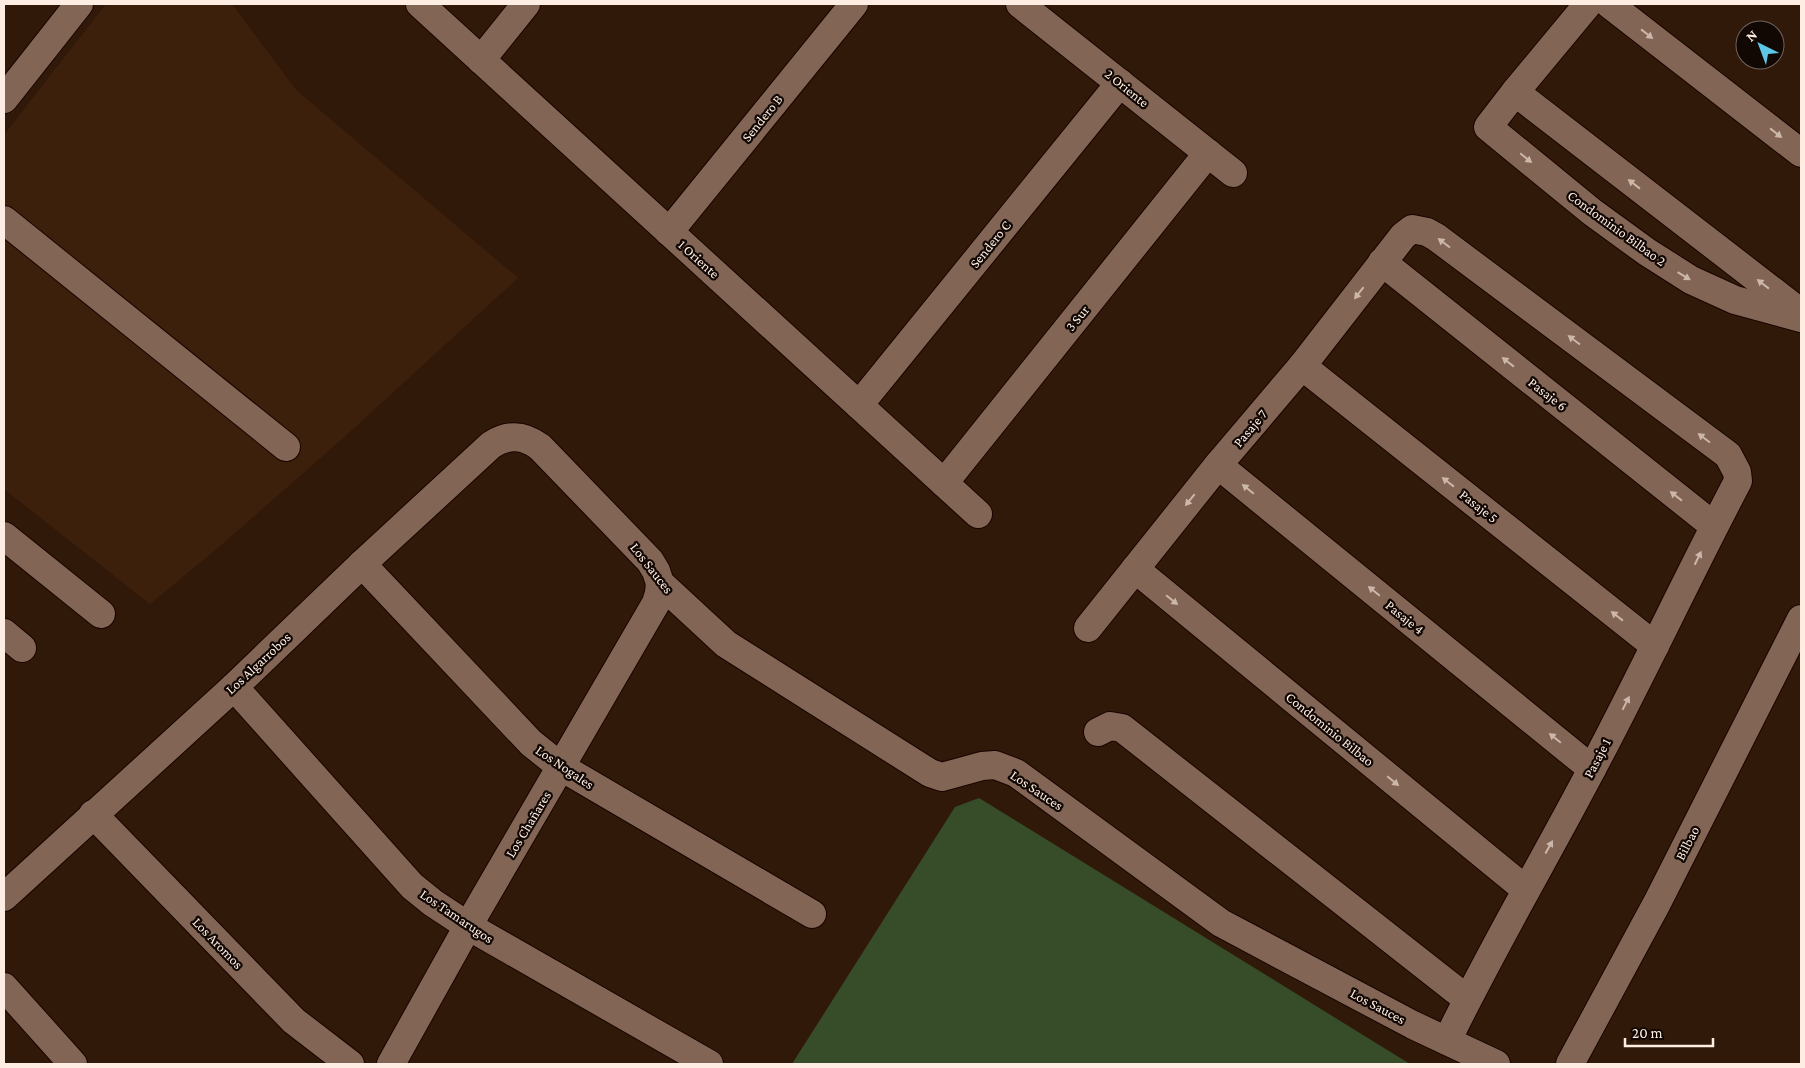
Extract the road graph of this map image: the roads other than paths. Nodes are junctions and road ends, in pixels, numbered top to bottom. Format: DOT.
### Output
graph roads {
  1 [pos="79,4"];
  2 [pos="420,4"];
  3 [pos="526,4"];
  4 [pos="854,4"];
  5 [pos="1020,4"];
  6 [pos="1588,4"];
  7 [pos="1609,4"];
  8 [pos="481,60"];
  9 [pos="1120,83"];
  10 [pos="1515,92"];
  11 [pos="4,99"];
  12 [pos="1208,153"];
  13 [pos="1801,153"];
  14 [pos="1233,173"];
  15 [pos="4,220"];
  16 [pos="669,232"];
  17 [pos="1382,262"];
  18 [pos="1801,313"];
  19 [pos="1801,318"];
  20 [pos="1302,366"];
  21 [pos="859,406"];
  22 [pos="516,436"];
  23 [pos="286,447"];
  24 [pos="1218,465"];
  25 [pos="1737,472"];
  26 [pos="944,483"];
  27 [pos="978,514"];
  28 [pos="1714,526"];
  29 [pos="4,536"];
  30 [pos="362,564"];
  31 [pos="1134,569"];
  32 [pos="660,583"];
  33 [pos="102,614"];
  34 [pos="1801,619"];
  35 [pos="1088,628"];
  36 [pos="1655,646"];
  37 [pos="234,686"];
  38 [pos="1098,732"];
  39 [pos="561,767"];
  40 [pos="1592,769"];
  41 [pos="93,814"];
  42 [pos="1526,889"];
  43 [pos="4,897"];
  44 [pos="812,914"];
  45 [pos="468,926"];
  46 [pos="4,988"];
  47 [pos="1467,1000"];
  48 [pos="1447,1040"];
  49 [pos="72,1064"];
  50 [pos="350,1064"];
  51 [pos="391,1064"];
  52 [pos="709,1064"];
  53 [pos="1496,1064"];
  54 [pos="1570,1064"];
  1 -- 11 [label="street"];
  2 -- 8 [label="street, 1 Oriente"];
  3 -- 8 [label="street"];
  4 -- 16 [label="street, Sendero B"];
  5 -- 9 [label="street, 2 Oriente"];
  6 -- 10 [label="street, Condominio Bilbao 2"];
  7 -- 13 [label="street, one-way"];
  8 -- 16 [label="street, 1 Oriente"];
  9 -- 12 [label="street, 2 Oriente"];
  9 -- 21 [label="street, Sendero C"];
  18 -- 10 [label="street, one-way"];
  10 -- 19 [label="street, Condominio Bilbao 2, one-way"];
  12 -- 14 [label="street, 2 Oriente"];
  12 -- 26 [label="street, 3 Sur"];
  15 -- 23 [label="street"];
  16 -- 21 [label="street, 1 Oriente"];
  17 -- 20 [label="street, Pasaje 7, one-way"];
  25 -- 17 [label="street, Pasaje 7, one-way"];
  28 -- 17 [label="street, Pasaje 6, one-way"];
  20 -- 24 [label="street, Pasaje 7"];
  36 -- 20 [label="street, Pasaje 5, one-way"];
  21 -- 26 [label="street, 1 Oriente"];
  22 -- 30 [label="street, Los Algarrobos"];
  22 -- 32 [label="street, Los Sauces"];
  24 -- 31 [label="street, Pasaje 7, one-way"];
  40 -- 24 [label="street, Pasaje 4, one-way"];
  25 -- 28 [label="street, Pasaje 1"];
  26 -- 27 [label="street, 1 Oriente"];
  36 -- 28 [label="street, Pasaje 1, one-way"];
  29 -- 33 [label="street"];
  30 -- 37 [label="street, Los Algarrobos"];
  30 -- 39 [label="street, Los Nogales"];
  31 -- 35 [label="street, Pasaje 7"];
  31 -- 42 [label="street, Condominio Bilbao, one-way"];
  32 -- 39 [label="street, Los Chañares"];
  32 -- 48 [label="street, Los Sauces"];
  34 -- 54 [label="street, Bilbao"];
  40 -- 36 [label="street, Pasaje 1, one-way"];
  37 -- 41 [label="street, Los Algarrobos"];
  37 -- 45 [label="street, Los Tamarugos"];
  38 -- 47 [label="street"];
  39 -- 44 [label="street, Los Nogales"];
  39 -- 45 [label="street, Los Chañares"];
  42 -- 40 [label="street, Pasaje 1, one-way"];
  41 -- 43 [label="street, Los Algarrobos"];
  41 -- 50 [label="street, Los Aromos"];
  42 -- 47 [label="street, Pasaje 1"];
  45 -- 51 [label="street, Los Chañares"];
  45 -- 52 [label="street, Los Tamarugos"];
  46 -- 49 [label="street"];
  47 -- 48 [label="street, Pasaje 1"];
  48 -- 53 [label="street, Los Sauces"];
}
